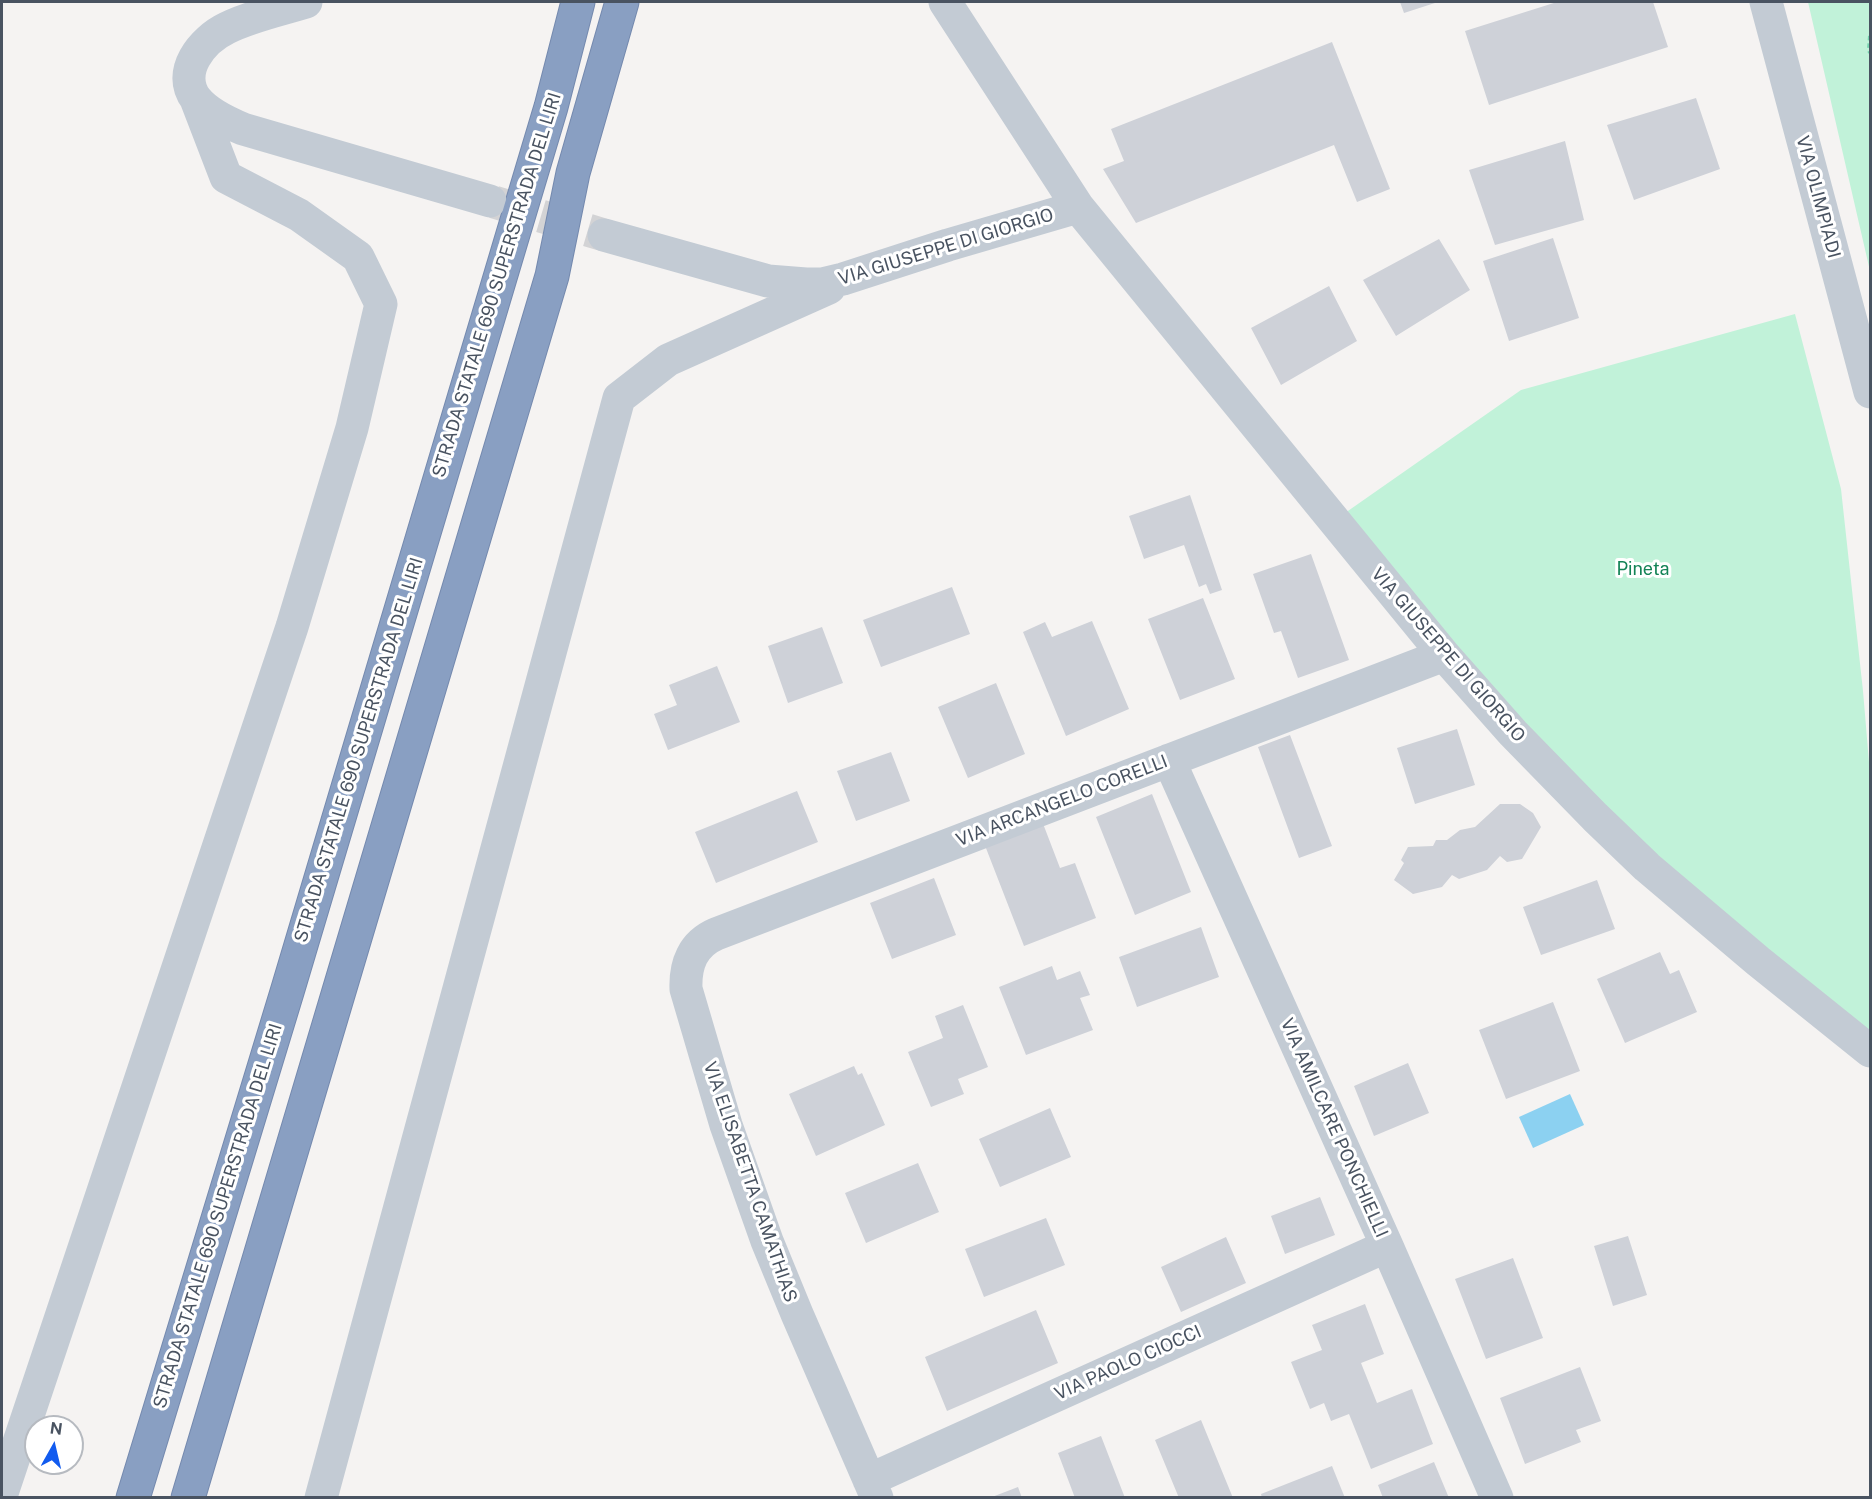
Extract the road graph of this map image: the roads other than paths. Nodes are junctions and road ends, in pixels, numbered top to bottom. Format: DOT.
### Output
graph roads {
  1 [pos="306,2"];
  2 [pos="578,2"];
  3 [pos="622,2"];
  4 [pos="641,2"];
  5 [pos="945,2"];
  6 [pos="1766,2"];
  7 [pos="196,99"];
  8 [pos="490,201"];
  9 [pos="1078,207"];
  10 [pos="604,235"];
  11 [pos="552,276"];
  12 [pos="856,276"];
  13 [pos="1870,392"];
  14 [pos="1444,655"];
  15 [pos="1169,760"];
  16 [pos="689,960"];
  17 [pos="1870,1051"];
  18 [pos="1387,1246"];
  19 [pos="873,1489"];
  20 [pos="2,1493"];
  21 [pos="133,1497"];
  22 [pos="188,1497"];
  23 [pos="321,1497"];
  24 [pos="1497,1497"];
  1 -- 7 [label="street"];
  2 -- 21 [label="highway, STRADA STATALE 690 SUPERSTRADA DEL LIRI"];
  3 -- 11 [label="highway"];
  4 -- 11 [label="highway"];
  5 -- 9 [label="street, VIA GIUSEPPE DI GIORGIO"];
  6 -- 13 [label="street, VIA OLIMPIADI"];
  7 -- 8 [label="street"];
  7 -- 20 [label="street"];
  9 -- 12 [label="street, VIA GIUSEPPE DI GIORGIO"];
  9 -- 14 [label="street, VIA GIUSEPPE DI GIORGIO"];
  10 -- 12 [label="street, VIA GIUSEPPE DI GIORGIO"];
  11 -- 22 [label="highway"];
  12 -- 23 [label="street"];
  14 -- 15 [label="street, VIA ARCANGELO CORELLI"];
  14 -- 17 [label="street, VIA GIUSEPPE DI GIORGIO"];
  15 -- 16 [label="street, VIA ARCANGELO CORELLI"];
  15 -- 18 [label="street, VIA AMILCARE PONCHIELLI"];
  16 -- 19 [label="street, VIA ELISABETTA CAMATHIAS"];
  18 -- 19 [label="street, VIA PAOLO CIOCCI"];
  18 -- 24 [label="street, VIA AMILCARE PONCHIELLI"];
}
